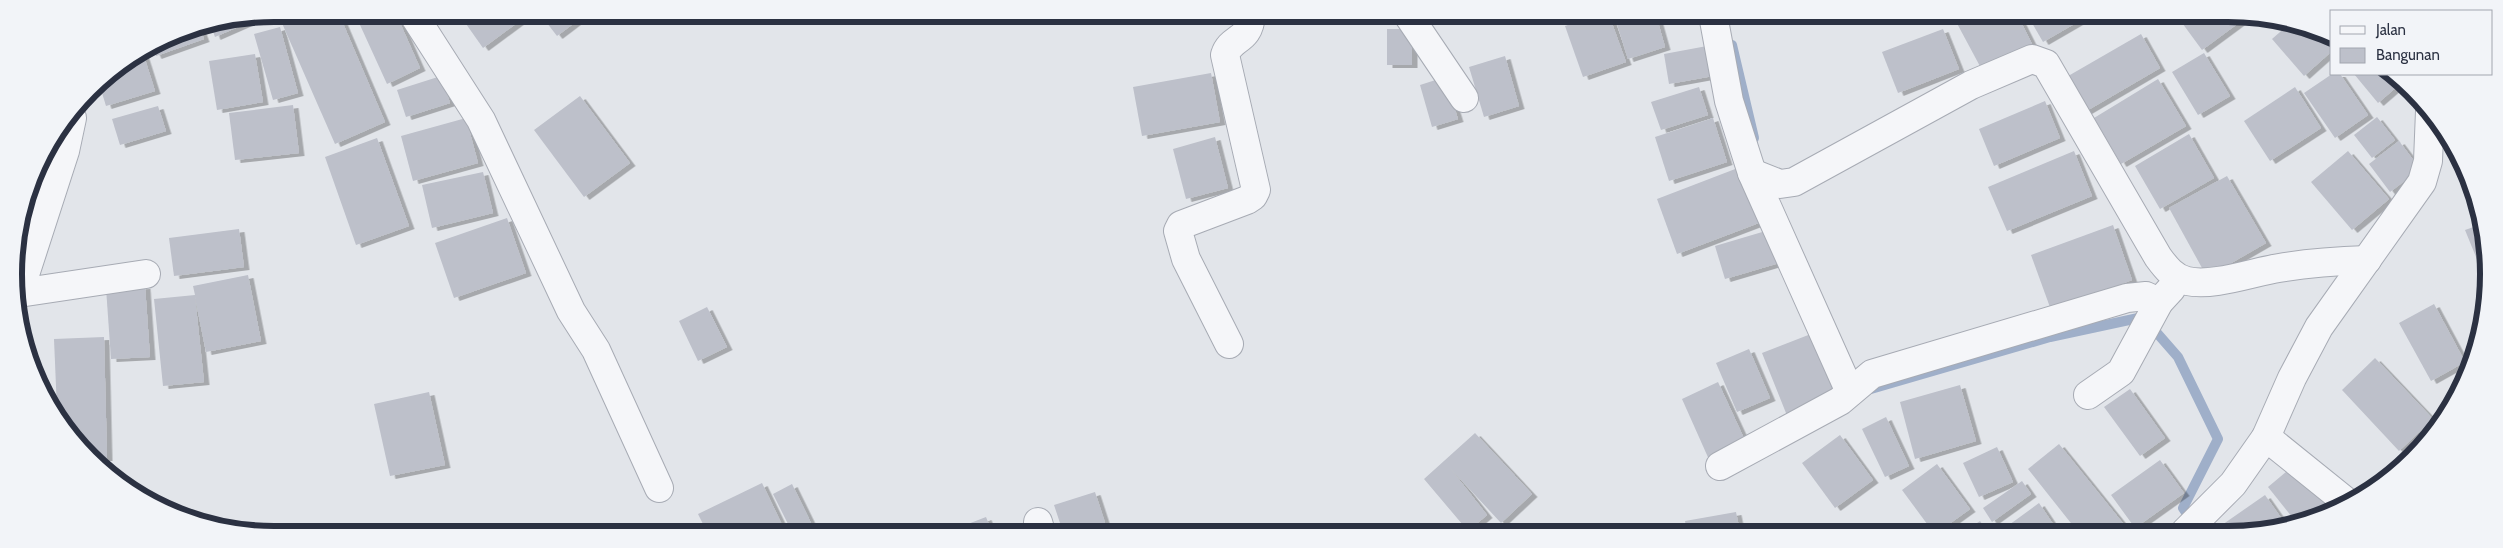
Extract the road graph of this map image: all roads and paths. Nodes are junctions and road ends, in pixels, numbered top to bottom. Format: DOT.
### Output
graph roads {
  1 [pos="418,22"];
  2 [pos="1249,22"];
  3 [pos="1413,22"];
  4 [pos="1714,22"];
  5 [pos="1464,98"];
  6 [pos="2430,122"];
  7 [pos="70,127"];
  8 [pos="1753,174"];
  9 [pos="2367,260"];
  10 [pos="146,274"];
  11 [pos="2180,279"];
  12 [pos="23,287"];
  13 [pos="24,299"];
  14 [pos="2153,313"];
  15 [pos="1229,344"];
  16 [pos="1859,384"];
  17 [pos="2088,395"];
  18 [pos="2266,436"];
  19 [pos="1720,466"];
  20 [pos="659,488"];
  21 [pos="2342,499"];
  22 [pos="2193,525"];
  1 -- 20 [label="street"];
  2 -- 15 [label="street"];
  3 -- 5 [label="street"];
  4 -- 8 [label="street"];
  6 -- 9 [label="street"];
  7 -- 12 [label="street"];
  8 -- 11 [label="street"];
  8 -- 16 [label="street"];
  9 -- 11 [label="street"];
  9 -- 18 [label="street"];
  10 -- 13 [label="street"];
  11 -- 14 [label="street"];
  14 -- 16 [label="street"];
  14 -- 17 [label="street"];
  16 -- 19 [label="street"];
  18 -- 21 [label="street"];
  18 -- 22 [label="street"];
}
